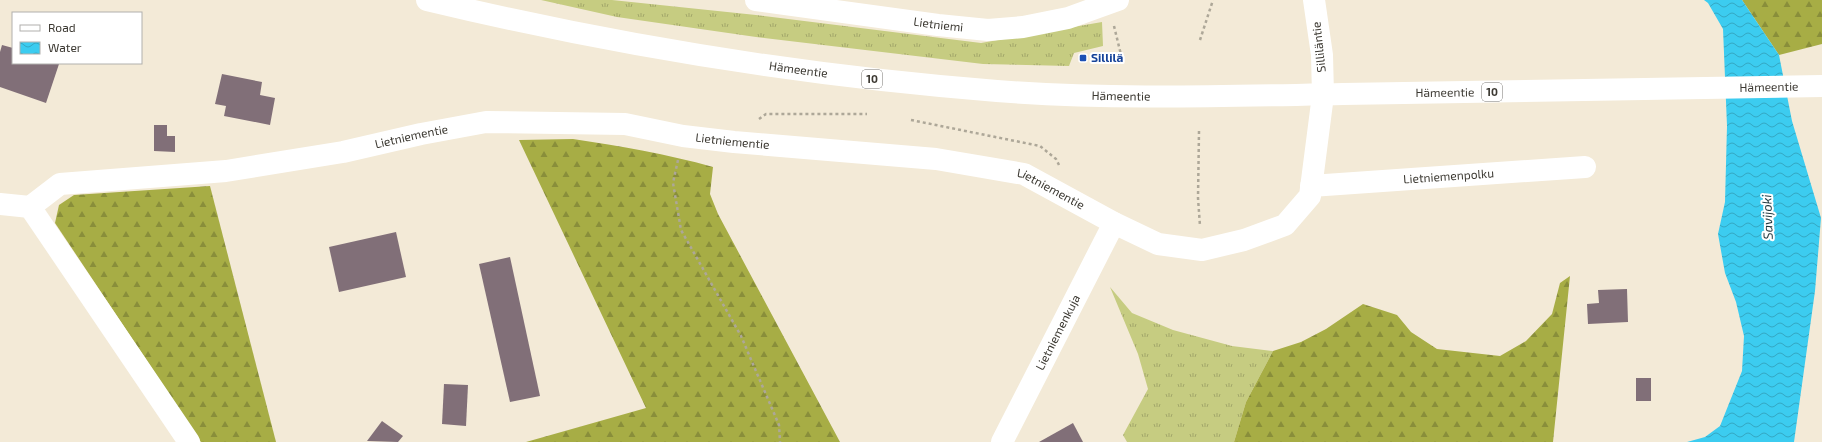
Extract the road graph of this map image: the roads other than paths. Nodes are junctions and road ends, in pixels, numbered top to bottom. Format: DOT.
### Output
graph roads {
  1 [pos="427,0"];
  2 [pos="756,0"];
  3 [pos="1314,0"];
  4 [pos="1114,2"];
  5 [pos="1822,86"];
  6 [pos="1323,95"];
  7 [pos="1585,167"];
  8 [pos="1311,186"];
  9 [pos="0,204"];
  10 [pos="30,207"];
  11 [pos="1114,223"];
  12 [pos="189,442"];
  13 [pos="1002,442"];
  1 -- 6 [label="main road, Hämeentie / 10"];
  2 -- 4 [label="main road, Lietniemi"];
  3 -- 6 [label="main road, Silliläntie"];
  5 -- 6 [label="main road, Hämeentie / 10"];
  6 -- 8 [label="main road, Lietniementie"];
  7 -- 8 [label="main road, Lietniemenpolku"];
  8 -- 11 [label="main road, Lietniementie"];
  9 -- 10 [label="main road"];
  10 -- 11 [label="main road, Lietniementie"];
  10 -- 12 [label="main road"];
  11 -- 13 [label="main road, Lietniemenkuja"];
}
